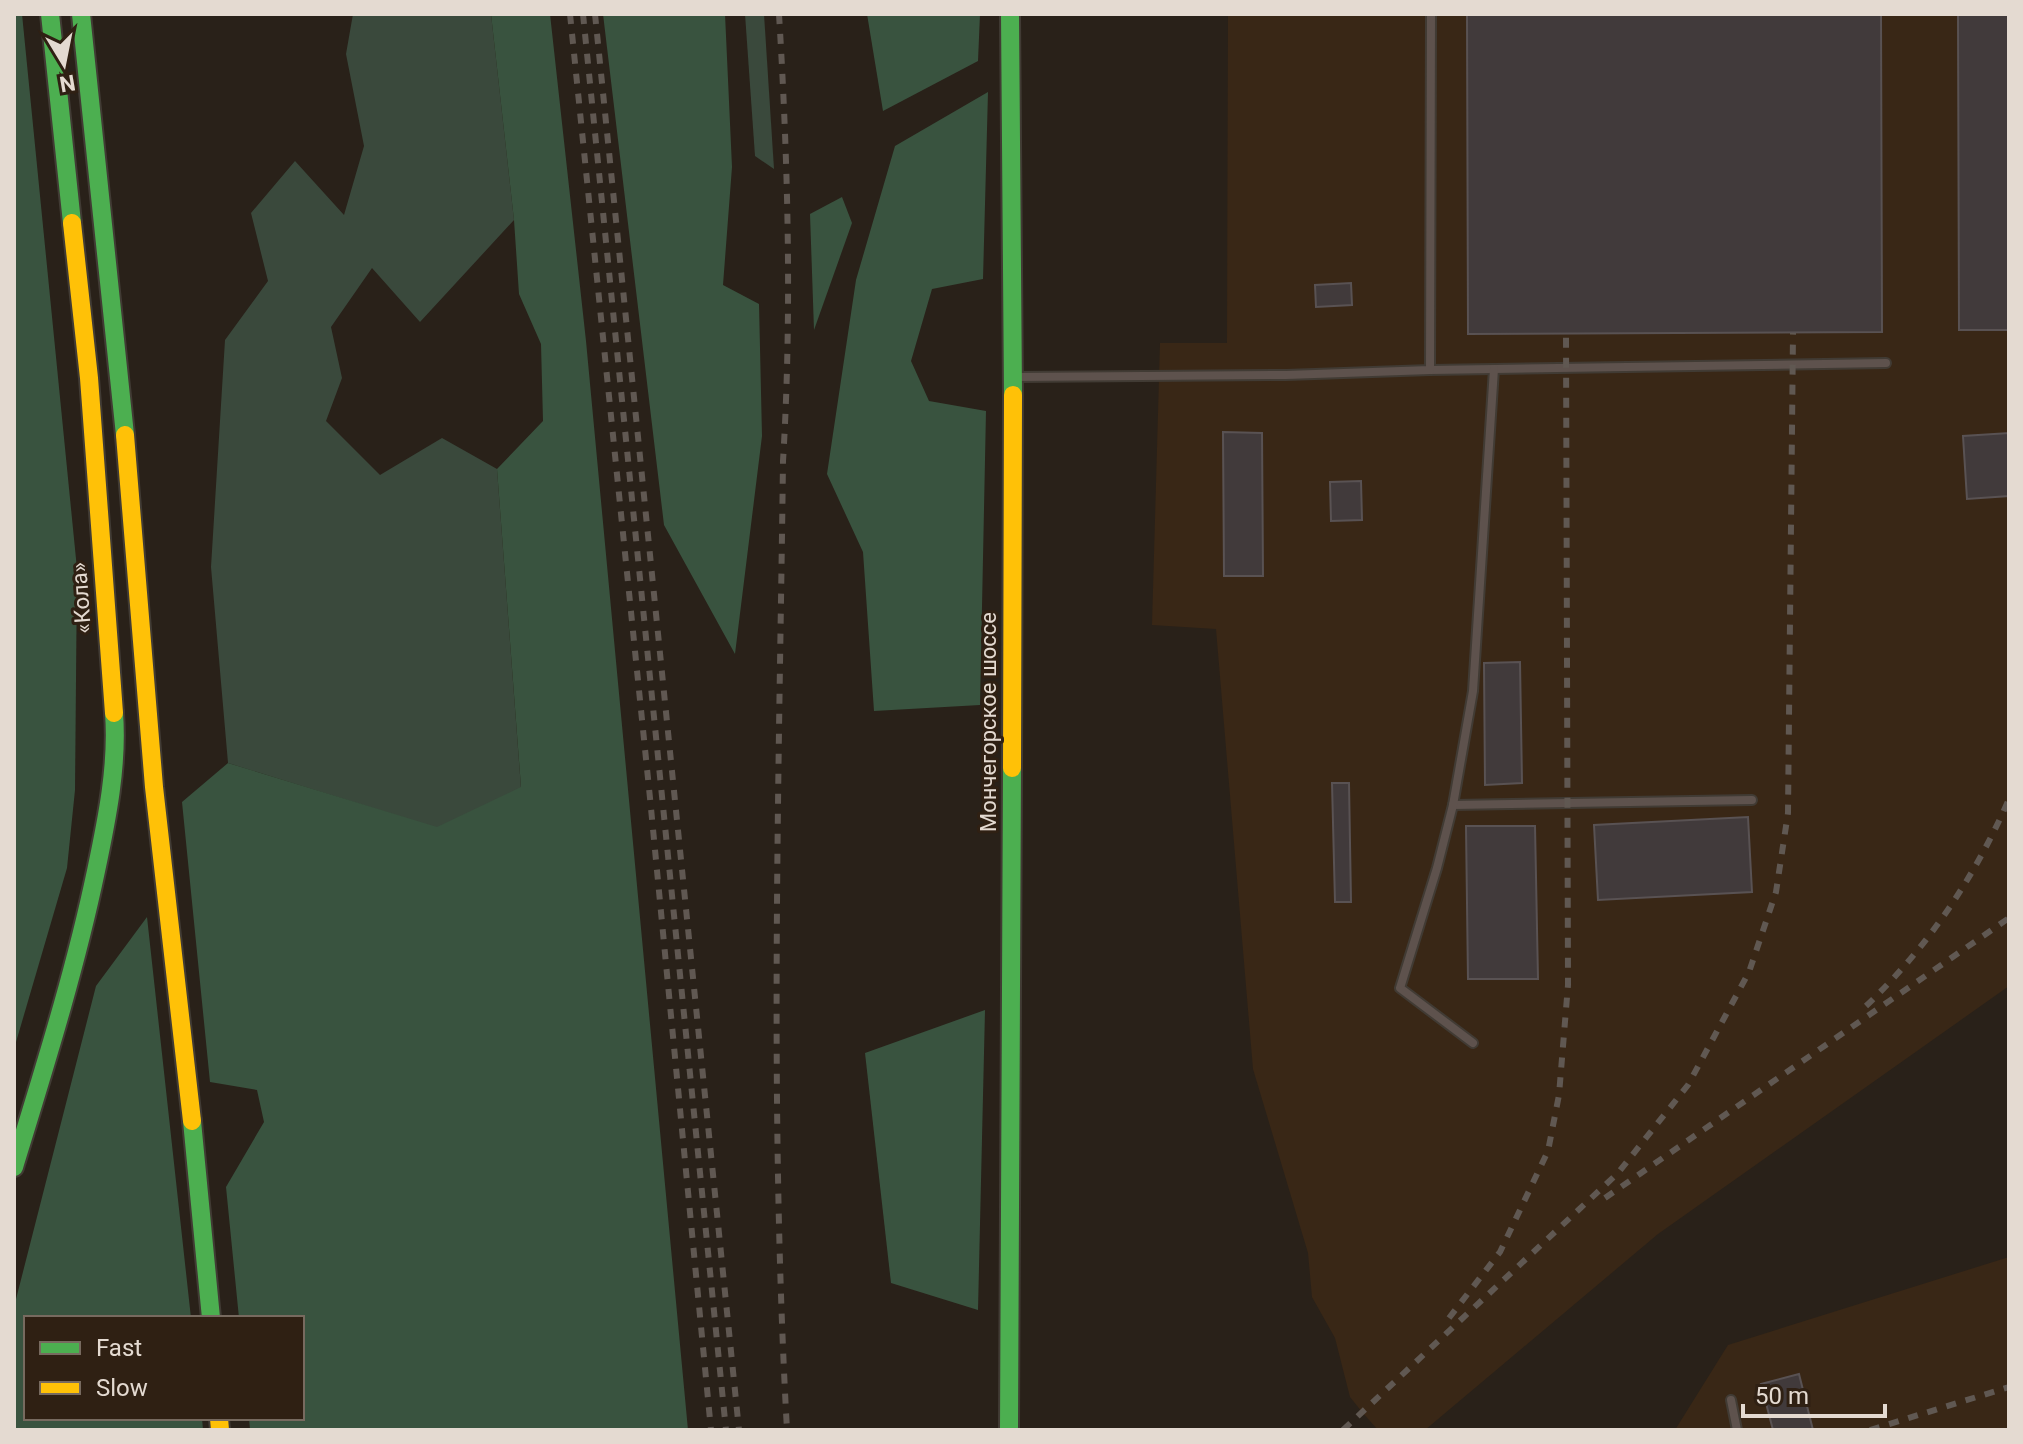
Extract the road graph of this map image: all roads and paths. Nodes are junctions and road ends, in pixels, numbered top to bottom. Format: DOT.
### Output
graph roads {
  1 [pos="50,14"];
  2 [pos="81,14"];
  3 [pos="1010,14"];
  4 [pos="1431,14"];
  5 [pos="1886,363"];
  6 [pos="1494,369"];
  7 [pos="1430,370"];
  8 [pos="1013,377"];
  9 [pos="1752,800"];
  10 [pos="1453,805"];
  11 [pos="1473,1043"];
  12 [pos="14,1167"];
  13 [pos="211,1316"];
  14 [pos="1731,1400"];
  15 [pos="1009,1430"];
  16 [pos="1737,1430"];
  1 -- 12 [label="main road, «Кола»"];
  2 -- 13 [label="main road"];
  3 -- 8 [label="main road, Мончегорское шоссе"];
  4 -- 7 [label="lane"];
  5 -- 6 [label="lane"];
  6 -- 7 [label="lane"];
  6 -- 10 [label="lane"];
  7 -- 8 [label="lane"];
  8 -- 15 [label="main road, Мончегорское шоссе"];
  9 -- 10 [label="lane"];
  10 -- 11 [label="lane"];
  14 -- 16 [label="lane"];
}
